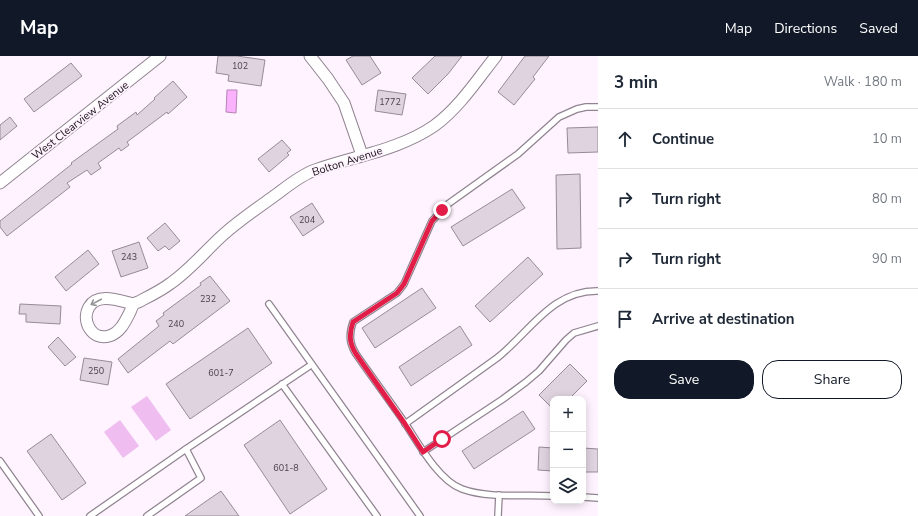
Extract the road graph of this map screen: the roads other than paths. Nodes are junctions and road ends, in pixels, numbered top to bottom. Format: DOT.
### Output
graph roads {
  1 [pos="160,56"];
  2 [pos="310,56"];
  3 [pos="496,56"];
  4 [pos="598,107"];
  5 [pos="362,154"];
  6 [pos="0,183"];
  7 [pos="598,291"];
  8 [pos="134,304"];
  9 [pos="269,304"];
  10 [pos="598,326"];
  11 [pos="311,365"];
  12 [pos="282,384"];
  13 [pos="405,424"];
  14 [pos="186,449"];
  15 [pos="423,452"];
  16 [pos="0,461"];
  17 [pos="499,495"];
  18 [pos="550,496"];
  19 [pos="586,497"];
  20 [pos="598,498"];
  21 [pos="39,516"];
  22 [pos="90,516"];
  23 [pos="147,516"];
  24 [pos="377,516"];
  25 [pos="420,516"];
  26 [pos="498,516"];
  1 -- 6 [label="street, West Clearview Avenue"];
  2 -- 5 [label="street"];
  3 -- 5 [label="street, Bolton Avenue"];
  4 -- 13 [label="lane"];
  5 -- 8 [label="street, Bolton Avenue"];
  7 -- 13 [label="lane"];
  9 -- 11 [label="lane"];
  10 -- 15 [label="lane"];
  11 -- 12 [label="lane"];
  11 -- 25 [label="lane"];
  12 -- 14 [label="lane"];
  12 -- 24 [label="lane"];
  13 -- 15 [label="lane"];
  14 -- 22 [label="lane"];
  14 -- 23 [label="lane"];
  15 -- 17 [label="lane"];
  16 -- 21 [label="lane"];
  17 -- 18 [label="lane"];
  17 -- 26 [label="lane"];
  19 -- 20 [label="lane"];
}
